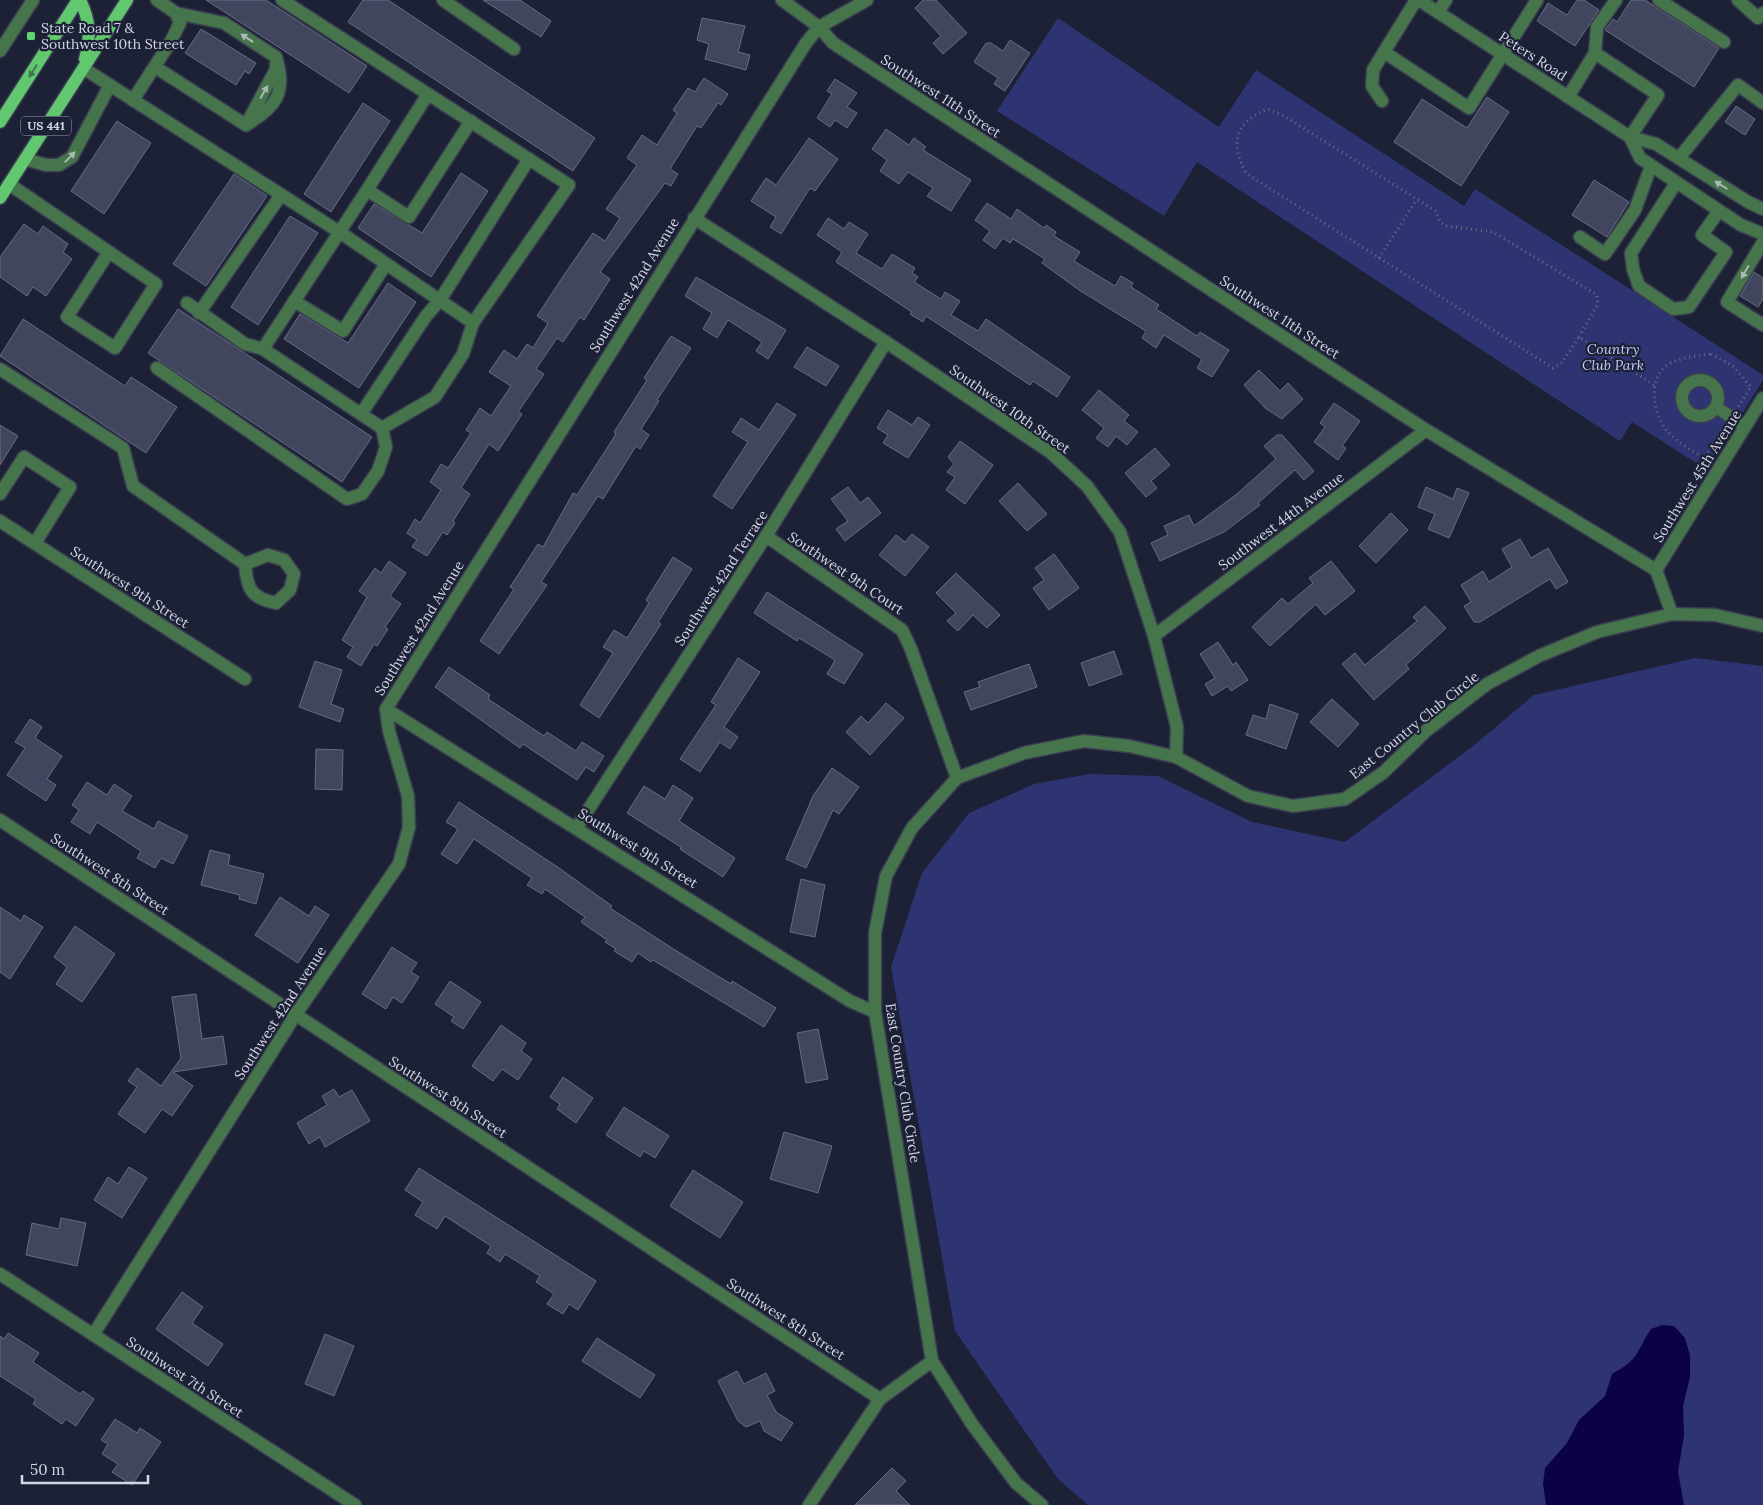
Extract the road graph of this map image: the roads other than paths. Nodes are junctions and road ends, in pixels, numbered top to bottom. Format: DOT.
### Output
graph roads {
  1 [pos="33,0"];
  2 [pos="79,0"];
  3 [pos="127,0"];
  4 [pos="157,0"];
  5 [pos="282,0"];
  6 [pos="444,0"];
  7 [pos="782,0"];
  8 [pos="867,0"];
  9 [pos="1417,0"];
  10 [pos="1446,0"];
  11 [pos="1538,0"];
  12 [pos="1616,0"];
  13 [pos="1659,0"];
  14 [pos="1738,0"];
  15 [pos="1438,12"];
  16 [pos="176,13"];
  17 [pos="1761,19"];
  18 [pos="819,27"];
  19 [pos="1724,42"];
  20 [pos="514,49"];
  21 [pos="0,51"];
  22 [pos="1384,52"];
  23 [pos="1595,53"];
  24 [pos="1503,54"];
  25 [pos="155,67"];
  26 [pos="83,68"];
  27 [pos="110,85"];
  28 [pos="428,94"];
  29 [pos="1568,97"];
  30 [pos="133,100"];
  31 [pos="1382,101"];
  32 [pos="1763,103"];
  33 [pos="0,122"];
  34 [pos="471,122"];
  35 [pos="1630,137"];
  36 [pos="25,158"];
  37 [pos="1679,158"];
  38 [pos="529,159"];
  39 [pos="1651,166"];
  40 [pos="1676,183"];
  41 [pos="9,184"];
  42 [pos="367,190"];
  43 [pos="281,195"];
  44 [pos="0,198"];
  45 [pos="1763,209"];
  46 [pos="1719,211"];
  47 [pos="694,218"];
  48 [pos="341,233"];
  49 [pos="1763,234"];
  50 [pos="1580,237"];
  51 [pos="1763,242"];
  52 [pos="109,252"];
  53 [pos="386,264"];
  54 [pos="294,300"];
  55 [pos="440,300"];
  56 [pos="187,303"];
  57 [pos="200,313"];
  58 [pos="473,323"];
  59 [pos="1763,325"];
  60 [pos="886,342"];
  61 [pos="263,350"];
  62 [pos="157,368"];
  63 [pos="0,369"];
  64 [pos="1763,398"];
  65 [pos="1716,407"];
  66 [pos="361,414"];
  67 [pos="1745,426"];
  68 [pos="382,428"];
  69 [pos="1426,430"];
  70 [pos="0,494"];
  71 [pos="0,521"];
  72 [pos="766,536"];
  73 [pos="35,543"];
  74 [pos="245,564"];
  75 [pos="1656,570"];
  76 [pos="1672,614"];
  77 [pos="1763,626"];
  78 [pos="1154,636"];
  79 [pos="244,679"];
  80 [pos="386,709"];
  81 [pos="1176,757"];
  82 [pos="957,778"];
  83 [pos="0,820"];
  84 [pos="577,827"];
  85 [pos="875,1012"];
  86 [pos="296,1014"];
  87 [pos="0,1274"];
  88 [pos="93,1335"];
  89 [pos="932,1362"];
  90 [pos="880,1399"];
  91 [pos="355,1505"];
  92 [pos="809,1505"];
  93 [pos="1042,1505"];
  1 -- 21 [label="street"];
  2 -- 26 [label="main road"];
  2 -- 33 [label="main road, US 441, one-way"];
  3 -- 26 [label="main road, US 441"];
  4 -- 16 [label="street"];
  5 -- 28 [label="street"];
  6 -- 20 [label="street"];
  7 -- 18 [label="street, Southwest 11th Street"];
  8 -- 18 [label="street, Southwest 42nd Avenue"];
  9 -- 15 [label="street, Peters Road"];
  9 -- 22 [label="street"];
  10 -- 15 [label="street"];
  11 -- 24 [label="street"];
  12 -- 23 [label="street"];
  13 -- 19 [label="street"];
  14 -- 17 [label="street"];
  15 -- 24 [label="street, Peters Road"];
  16 -- 25 [label="street"];
  25 -- 16 [label="street, one-way"];
  18 -- 47 [label="street, Southwest 42nd Avenue"];
  18 -- 69 [label="street, Southwest 11th Street"];
  22 -- 24 [label="street"];
  22 -- 31 [label="street"];
  23 -- 29 [label="street"];
  23 -- 35 [label="street"];
  24 -- 29 [label="street, Peters Road"];
  25 -- 30 [label="street"];
  26 -- 27 [label="street"];
  26 -- 36 [label="main road, US 441"];
  27 -- 30 [label="street"];
  36 -- 27 [label="street, one-way"];
  28 -- 34 [label="street"];
  28 -- 42 [label="street"];
  29 -- 35 [label="street, Peters Road"];
  30 -- 43 [label="street"];
  32 -- 37 [label="street"];
  34 -- 38 [label="street"];
  34 -- 42 [label="street"];
  35 -- 37 [label="street, Peters Road"];
  35 -- 39 [label="street, Peters Road"];
  36 -- 41 [label="main road, US 441"];
  45 -- 37 [label="street, Peters Road, one-way"];
  38 -- 55 [label="street"];
  38 -- 58 [label="street"];
  39 -- 40 [label="street, Peters Road"];
  39 -- 50 [label="street"];
  40 -- 46 [label="street, Peters Road"];
  40 -- 46 [label="street"];
  41 -- 44 [label="main road, US 441"];
  41 -- 52 [label="street"];
  42 -- 48 [label="street"];
  43 -- 48 [label="street"];
  43 -- 57 [label="street"];
  46 -- 49 [label="street, Peters Road"];
  47 -- 60 [label="street, Southwest 10th Street"];
  47 -- 80 [label="street, Southwest 42nd Avenue"];
  48 -- 53 [label="street"];
  48 -- 54 [label="street"];
  51 -- 59 [label="street, one-way"];
  52 -- 52 [label="street"];
  53 -- 54 [label="street"];
  53 -- 55 [label="street"];
  54 -- 61 [label="street"];
  55 -- 58 [label="street"];
  55 -- 66 [label="street"];
  56 -- 57 [label="street"];
  57 -- 61 [label="street"];
  58 -- 68 [label="street"];
  60 -- 72 [label="street, Southwest 42nd Terrace"];
  60 -- 78 [label="street, Southwest 10th Street"];
  61 -- 66 [label="street"];
  62 -- 68 [label="street"];
  63 -- 74 [label="street"];
  64 -- 67 [label="street, Southwest 45th Avenue"];
  65 -- 67 [label="street"];
  66 -- 68 [label="street"];
  67 -- 75 [label="street, Southwest 45th Avenue"];
  69 -- 75 [label="street, Southwest 11th Street"];
  69 -- 78 [label="street, Southwest 44th Avenue"];
  70 -- 73 [label="street"];
  71 -- 73 [label="street, Southwest 9th Street"];
  72 -- 82 [label="street, Southwest 9th Court"];
  72 -- 84 [label="street, Southwest 42nd Terrace"];
  73 -- 79 [label="street, Southwest 9th Street"];
  75 -- 76 [label="street"];
  76 -- 77 [label="street"];
  76 -- 81 [label="street, East Country Club Circle"];
  78 -- 81 [label="street, Southwest 10th Street"];
  80 -- 84 [label="street, Southwest 9th Street"];
  80 -- 86 [label="street, Southwest 42nd Avenue"];
  81 -- 82 [label="street, East Country Club Circle"];
  82 -- 85 [label="street, East Country Club Circle"];
  83 -- 86 [label="street, Southwest 8th Street"];
  84 -- 85 [label="street, Southwest 9th Street"];
  85 -- 89 [label="street, East Country Club Circle"];
  86 -- 88 [label="street, Southwest 42nd Avenue"];
  86 -- 90 [label="street, Southwest 8th Street"];
  87 -- 88 [label="street, Southwest 7th Street"];
  88 -- 91 [label="street, Southwest 7th Street"];
  89 -- 90 [label="street"];
  89 -- 93 [label="street, East Country Club Circle"];
  90 -- 92 [label="street"];
}
